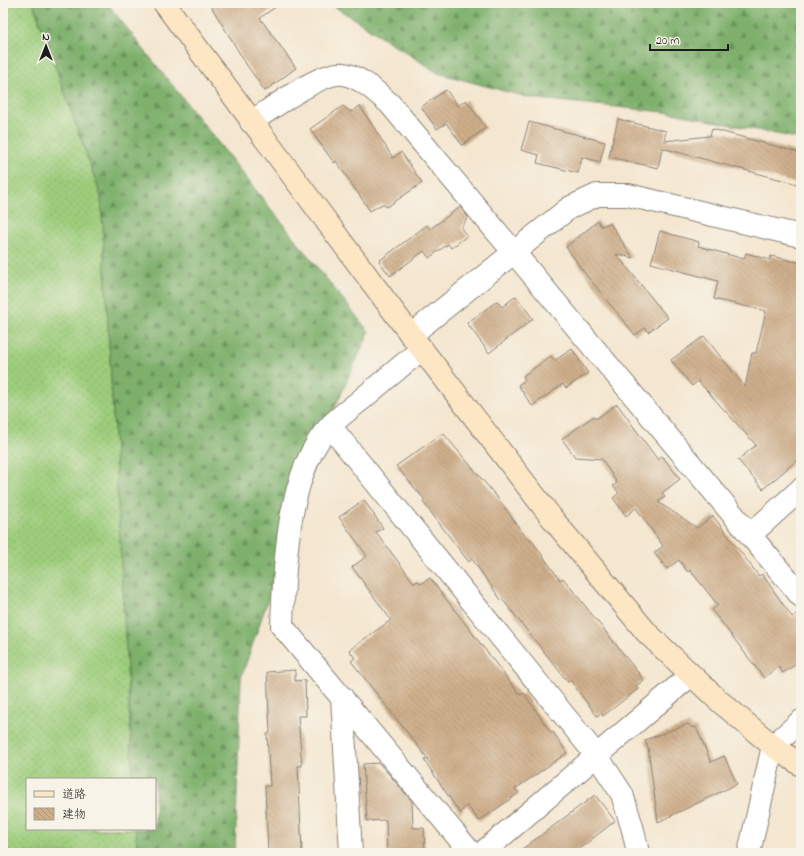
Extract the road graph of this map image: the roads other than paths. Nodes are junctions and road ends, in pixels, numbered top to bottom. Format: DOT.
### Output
graph roads {
  1 [pos="164,3"];
  2 [pos="252,122"];
  3 [pos="801,236"];
  4 [pos="514,252"];
  5 [pos="416,342"];
  6 [pos="330,426"];
  7 [pos="801,489"];
  8 [pos="750,535"];
  9 [pos="801,596"];
  10 [pos="691,675"];
  11 [pos="342,696"];
  12 [pos="801,720"];
  13 [pos="773,746"];
  14 [pos="597,756"];
  15 [pos="801,765"];
  16 [pos="351,853"];
  17 [pos="471,853"];
  18 [pos="482,853"];
  19 [pos="638,853"];
  20 [pos="749,853"];
  1 -- 2 [label="street"];
  2 -- 4 [label="street"];
  2 -- 5 [label="street"];
  3 -- 4 [label="street"];
  4 -- 5 [label="street"];
  4 -- 8 [label="street"];
  5 -- 6 [label="street"];
  5 -- 10 [label="street"];
  6 -- 11 [label="street"];
  6 -- 14 [label="street"];
  7 -- 8 [label="street"];
  8 -- 9 [label="street"];
  10 -- 13 [label="street"];
  10 -- 14 [label="street"];
  11 -- 16 [label="street"];
  11 -- 17 [label="street"];
  12 -- 13 [label="street"];
  13 -- 15 [label="street"];
  13 -- 20 [label="street"];
  14 -- 18 [label="street"];
  14 -- 19 [label="street"];
}
